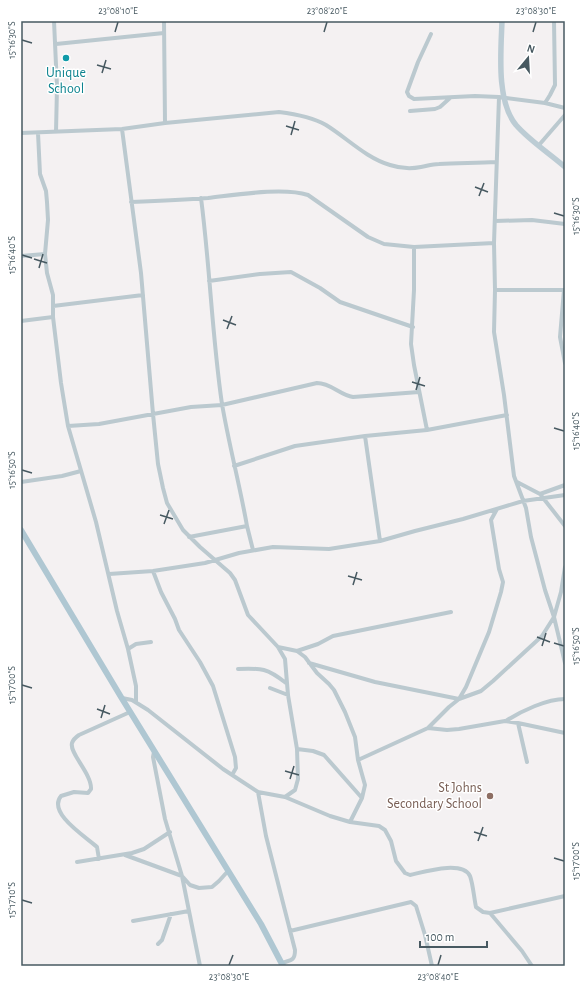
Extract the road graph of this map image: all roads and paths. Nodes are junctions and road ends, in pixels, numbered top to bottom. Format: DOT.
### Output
graph roads {
  1 [pos="54,21"];
  2 [pos="164,21"];
  3 [pos="502,21"];
  4 [pos="554,21"];
  5 [pos="164,33"];
  6 [pos="431,34"];
  7 [pos="56,44"];
  8 [pos="450,97"];
  9 [pos="501,97"];
  10 [pos="545,102"];
  11 [pos="565,108"];
  12 [pos="410,111"];
  13 [pos="565,115"];
  14 [pos="165,123"];
  15 [pos="122,129"];
  16 [pos="56,132"];
  17 [pos="21,133"];
  18 [pos="38,133"];
  19 [pos="539,145"];
  20 [pos="496,162"];
  21 [pos="565,167"];
  22 [pos="201,198"];
  23 [pos="132,202"];
  24 [pos="495,221"];
  25 [pos="565,224"];
  26 [pos="494,243"];
  27 [pos="414,247"];
  28 [pos="45,254"];
  29 [pos="21,256"];
  30 [pos="209,281"];
  31 [pos="495,290"];
  32 [pos="564,290"];
  33 [pos="143,295"];
  34 [pos="53,306"];
  35 [pos="53,317"];
  36 [pos="21,321"];
  37 [pos="413,328"];
  38 [pos="565,363"];
  39 [pos="419,392"];
  40 [pos="222,405"];
  41 [pos="153,414"];
  42 [pos="507,415"];
  43 [pos="68,426"];
  44 [pos="427,430"];
  45 [pos="365,436"];
  46 [pos="234,466"];
  47 [pos="81,471"];
  48 [pos="21,482"];
  49 [pos="517,482"];
  50 [pos="565,485"];
  51 [pos="540,494"];
  52 [pos="565,495"];
  53 [pos="544,498"];
  54 [pos="523,501"];
  55 [pos="497,509"];
  56 [pos="247,526"];
  57 [pos="565,526"];
  58 [pos="21,530"];
  59 [pos="189,537"];
  60 [pos="380,541"];
  61 [pos="253,550"];
  62 [pos="216,560"];
  63 [pos="565,567"];
  64 [pos="153,571"];
  65 [pos="109,574"];
  66 [pos="451,612"];
  67 [pos="554,617"];
  68 [pos="151,642"];
  69 [pos="278,647"];
  70 [pos="128,648"];
  71 [pos="297,651"];
  72 [pos="309,663"];
  73 [pos="565,663"];
  74 [pos="238,669"];
  75 [pos="286,683"];
  76 [pos="270,688"];
  77 [pos="288,695"];
  78 [pos="121,697"];
  79 [pos="460,699"];
  80 [pos="565,699"];
  81 [pos="136,702"];
  82 [pos="130,712"];
  83 [pos="505,721"];
  84 [pos="518,723"];
  85 [pos="428,728"];
  86 [pos="565,733"];
  87 [pos="297,749"];
  88 [pos="154,752"];
  89 [pos="358,760"];
  90 [pos="528,762"];
  91 [pos="232,775"];
  92 [pos="258,792"];
  93 [pos="285,797"];
  94 [pos="362,798"];
  95 [pos="350,822"];
  96 [pos="170,832"];
  97 [pos="125,855"];
  98 [pos="99,859"];
  99 [pos="77,862"];
  100 [pos="228,871"];
  101 [pos="182,876"];
  102 [pos="565,896"];
  103 [pos="189,911"];
  104 [pos="490,913"];
  105 [pos="171,914"];
  106 [pos="133,921"];
  107 [pos="290,931"];
  108 [pos="158,944"];
  109 [pos="282,965"];
  110 [pos="200,966"];
  111 [pos="432,966"];
  112 [pos="532,966"];
  1 -- 7 [label="street"];
  2 -- 5 [label="street"];
  3 -- 9 [label="main road"];
  4 -- 10 [label="street"];
  5 -- 7 [label="street"];
  5 -- 14 [label="street"];
  6 -- 8 [label="street"];
  7 -- 16 [label="street"];
  8 -- 9 [label="street"];
  8 -- 12 [label="street"];
  9 -- 10 [label="street"];
  9 -- 19 [label="main road"];
  9 -- 20 [label="street"];
  10 -- 11 [label="street"];
  13 -- 19 [label="street"];
  14 -- 15 [label="street"];
  14 -- 20 [label="street"];
  15 -- 16 [label="street"];
  15 -- 23 [label="street"];
  16 -- 18 [label="street"];
  17 -- 18 [label="street"];
  18 -- 28 [label="street"];
  19 -- 21 [label="main road"];
  20 -- 24 [label="street"];
  22 -- 23 [label="street"];
  22 -- 27 [label="street"];
  22 -- 30 [label="street"];
  23 -- 33 [label="street"];
  24 -- 25 [label="street"];
  24 -- 26 [label="street"];
  26 -- 27 [label="street"];
  26 -- 31 [label="street"];
  27 -- 37 [label="street"];
  28 -- 29 [label="street"];
  28 -- 34 [label="street"];
  30 -- 37 [label="street"];
  30 -- 40 [label="street"];
  31 -- 32 [label="street"];
  31 -- 42 [label="street"];
  32 -- 38 [label="street"];
  33 -- 34 [label="street"];
  33 -- 41 [label="street"];
  34 -- 35 [label="street"];
  35 -- 36 [label="street"];
  35 -- 43 [label="street"];
  37 -- 39 [label="street"];
  39 -- 40 [label="street"];
  39 -- 44 [label="street"];
  40 -- 41 [label="street"];
  40 -- 46 [label="street"];
  41 -- 43 [label="street"];
  41 -- 59 [label="street"];
  42 -- 44 [label="street"];
  42 -- 49 [label="street"];
  43 -- 47 [label="street"];
  44 -- 45 [label="street"];
  45 -- 46 [label="street"];
  45 -- 60 [label="street"];
  46 -- 56 [label="street"];
  47 -- 48 [label="street"];
  47 -- 65 [label="street"];
  49 -- 51 [label="street"];
  49 -- 54 [label="street"];
  50 -- 51 [label="street"];
  51 -- 53 [label="street"];
  52 -- 53 [label="street"];
  53 -- 54 [label="street"];
  53 -- 57 [label="street"];
  54 -- 55 [label="street"];
  54 -- 67 [label="street"];
  55 -- 60 [label="street"];
  55 -- 79 [label="street"];
  56 -- 59 [label="street"];
  56 -- 61 [label="street"];
  58 -- 78 [label="main road"];
  59 -- 62 [label="street"];
  60 -- 61 [label="street"];
  61 -- 62 [label="street"];
  62 -- 64 [label="street"];
  62 -- 69 [label="street"];
  63 -- 67 [label="street"];
  64 -- 65 [label="street"];
  64 -- 91 [label="street"];
  65 -- 70 [label="street"];
  66 -- 71 [label="street"];
  67 -- 73 [label="street"];
  67 -- 79 [label="street"];
  68 -- 70 [label="street"];
  69 -- 71 [label="street"];
  69 -- 75 [label="street"];
  70 -- 81 [label="street"];
  71 -- 72 [label="street"];
  72 -- 79 [label="street"];
  72 -- 89 [label="street"];
  74 -- 75 [label="street"];
  75 -- 77 [label="street"];
  76 -- 77 [label="street"];
  77 -- 87 [label="street"];
  78 -- 81 [label="street"];
  78 -- 82 [label="main road"];
  79 -- 85 [label="street"];
  80 -- 83 [label="street"];
  81 -- 91 [label="street"];
  82 -- 88 [label="main road"];
  82 -- 98 [label="street"];
  83 -- 84 [label="street"];
  83 -- 85 [label="street"];
  84 -- 86 [label="street"];
  84 -- 90 [label="street"];
  85 -- 89 [label="street"];
  87 -- 93 [label="street"];
  87 -- 94 [label="street"];
  88 -- 96 [label="street"];
  88 -- 100 [label="main road"];
  89 -- 94 [label="street"];
  91 -- 92 [label="street"];
  92 -- 93 [label="street"];
  92 -- 107 [label="street"];
  93 -- 95 [label="street"];
  94 -- 95 [label="street"];
  95 -- 104 [label="street"];
  96 -- 97 [label="street"];
  96 -- 101 [label="street"];
  97 -- 98 [label="street"];
  97 -- 101 [label="street"];
  98 -- 99 [label="street"];
  100 -- 101 [label="street"];
  100 -- 109 [label="main road"];
  101 -- 103 [label="street"];
  102 -- 104 [label="street"];
  103 -- 105 [label="street"];
  103 -- 110 [label="street"];
  104 -- 112 [label="street"];
  105 -- 106 [label="street"];
  105 -- 108 [label="street"];
  107 -- 109 [label="street"];
  107 -- 111 [label="street"];
}
